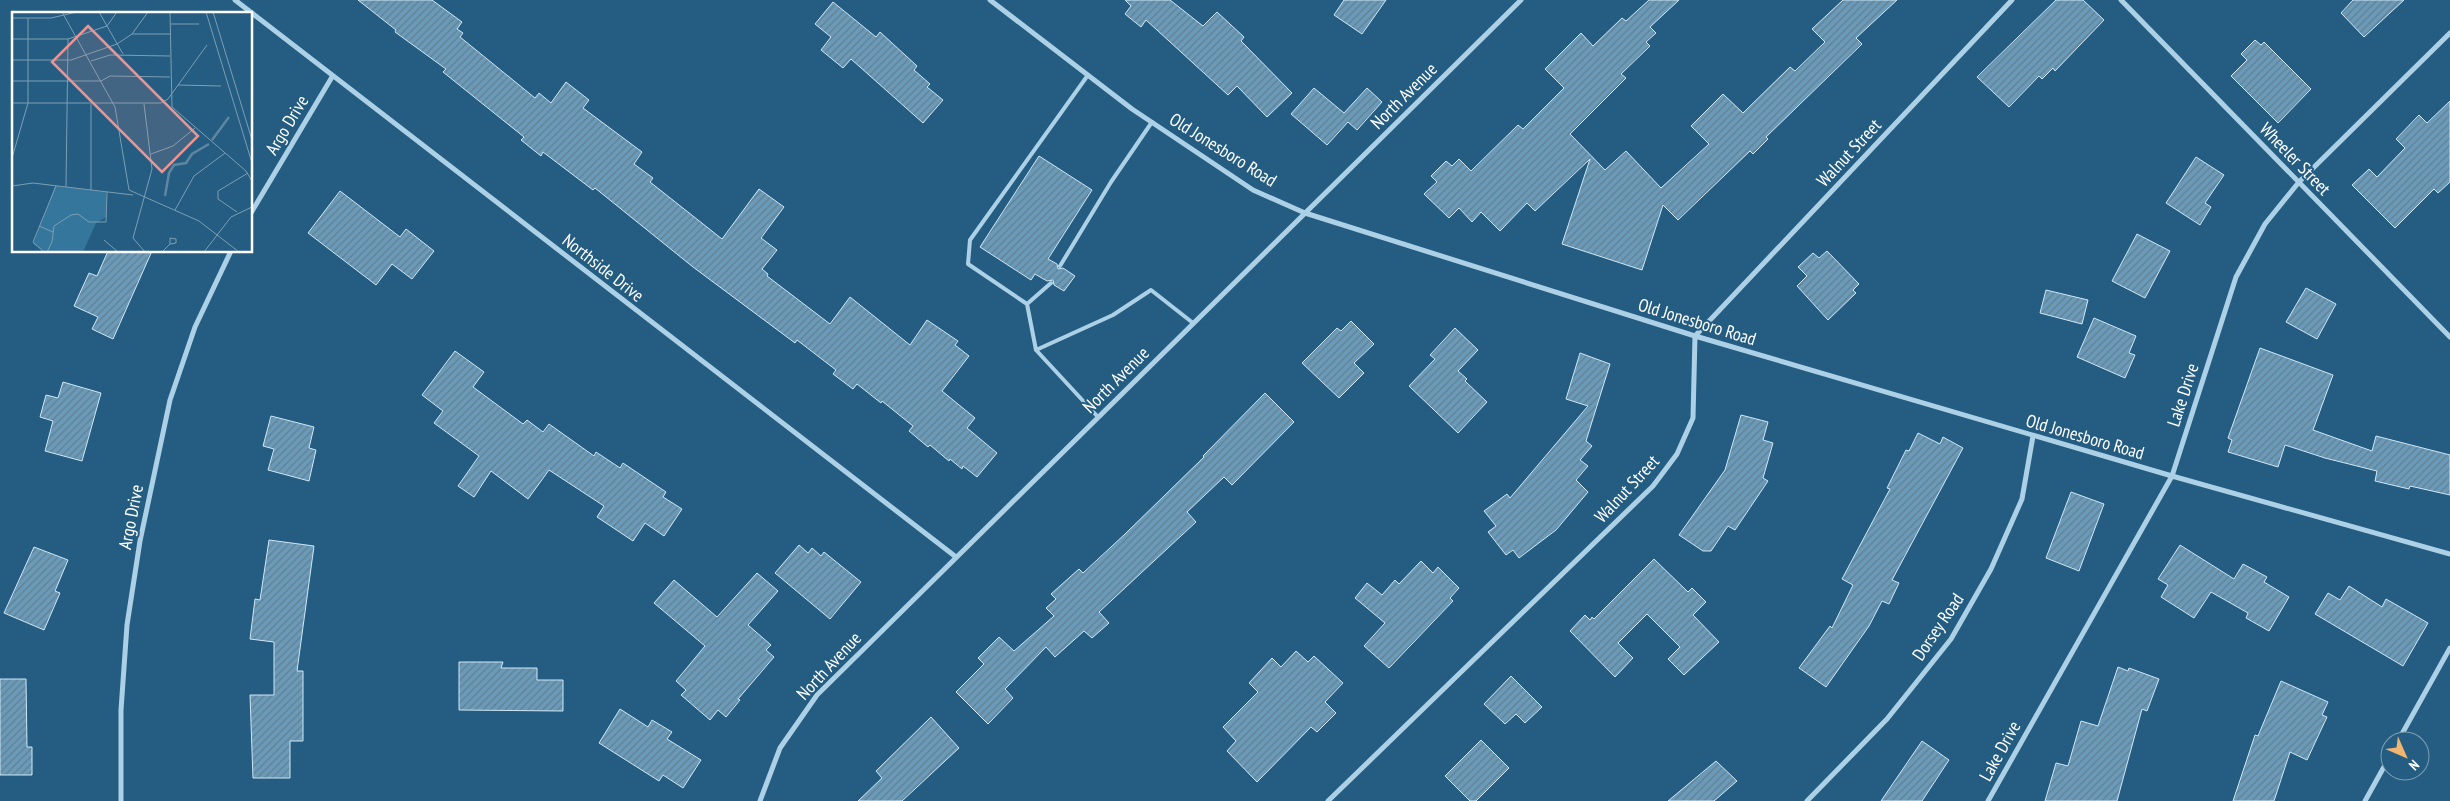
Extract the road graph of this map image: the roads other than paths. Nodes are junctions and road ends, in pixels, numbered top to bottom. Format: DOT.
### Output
graph roads {
  1 [pos="235,0"];
  2 [pos="990,0"];
  3 [pos="1521,0"];
  4 [pos="2012,0"];
  5 [pos="2121,0"];
  6 [pos="250,12"];
  7 [pos="252,13"];
  8 [pos="2450,33"];
  9 [pos="1088,75"];
  10 [pos="332,76"];
  11 [pos="1152,122"];
  12 [pos="2299,182"];
  13 [pos="252,211"];
  14 [pos="1305,213"];
  15 [pos="231,252"];
  16 [pos="1060,266"];
  17 [pos="1051,284"];
  18 [pos="1027,304"];
  19 [pos="1193,323"];
  20 [pos="1694,336"];
  21 [pos="2450,337"];
  22 [pos="1036,350"];
  23 [pos="1098,417"];
  24 [pos="2033,436"];
  25 [pos="2172,476"];
  26 [pos="2450,554"];
  27 [pos="956,557"];
  28 [pos="2450,648"];
  29 [pos="2404,731"];
  30 [pos="2380,774"];
  31 [pos="121,801"];
  32 [pos="760,801"];
  33 [pos="1328,801"];
  34 [pos="1807,801"];
  35 [pos="1988,801"];
  36 [pos="2365,801"];
  1 -- 6 [label="street, Northside Drive"];
  2 -- 9 [label="street, Old Jonesboro Road"];
  3 -- 14 [label="street, North Avenue"];
  4 -- 20 [label="street, Walnut Street"];
  5 -- 12 [label="street, Wheeler Street"];
  7 -- 10 [label="street, Northside Drive"];
  8 -- 12 [label="street, Lake Drive"];
  9 -- 11 [label="street, Old Jonesboro Road"];
  9 -- 18 [label="lane"];
  10 -- 13 [label="street, Argo Drive"];
  10 -- 27 [label="street, Northside Drive"];
  11 -- 14 [label="street, Old Jonesboro Road"];
  11 -- 16 [label="lane"];
  12 -- 21 [label="street, Wheeler Street"];
  12 -- 25 [label="street, Lake Drive"];
  14 -- 19 [label="street, North Avenue"];
  14 -- 20 [label="street, Old Jonesboro Road"];
  15 -- 31 [label="street, Argo Drive"];
  17 -- 18 [label="lane"];
  18 -- 22 [label="lane"];
  19 -- 22 [label="lane"];
  19 -- 23 [label="street, North Avenue"];
  20 -- 24 [label="street, Old Jonesboro Road"];
  20 -- 33 [label="street, Walnut Street"];
  22 -- 23 [label="lane"];
  23 -- 27 [label="street, North Avenue"];
  24 -- 25 [label="street, Old Jonesboro Road"];
  24 -- 34 [label="street, Dorsey Road"];
  25 -- 26 [label="street, Old Jonesboro Road"];
  25 -- 35 [label="street, Lake Drive"];
  27 -- 32 [label="street, North Avenue"];
  28 -- 29 [label="street"];
  30 -- 36 [label="street"];
}
